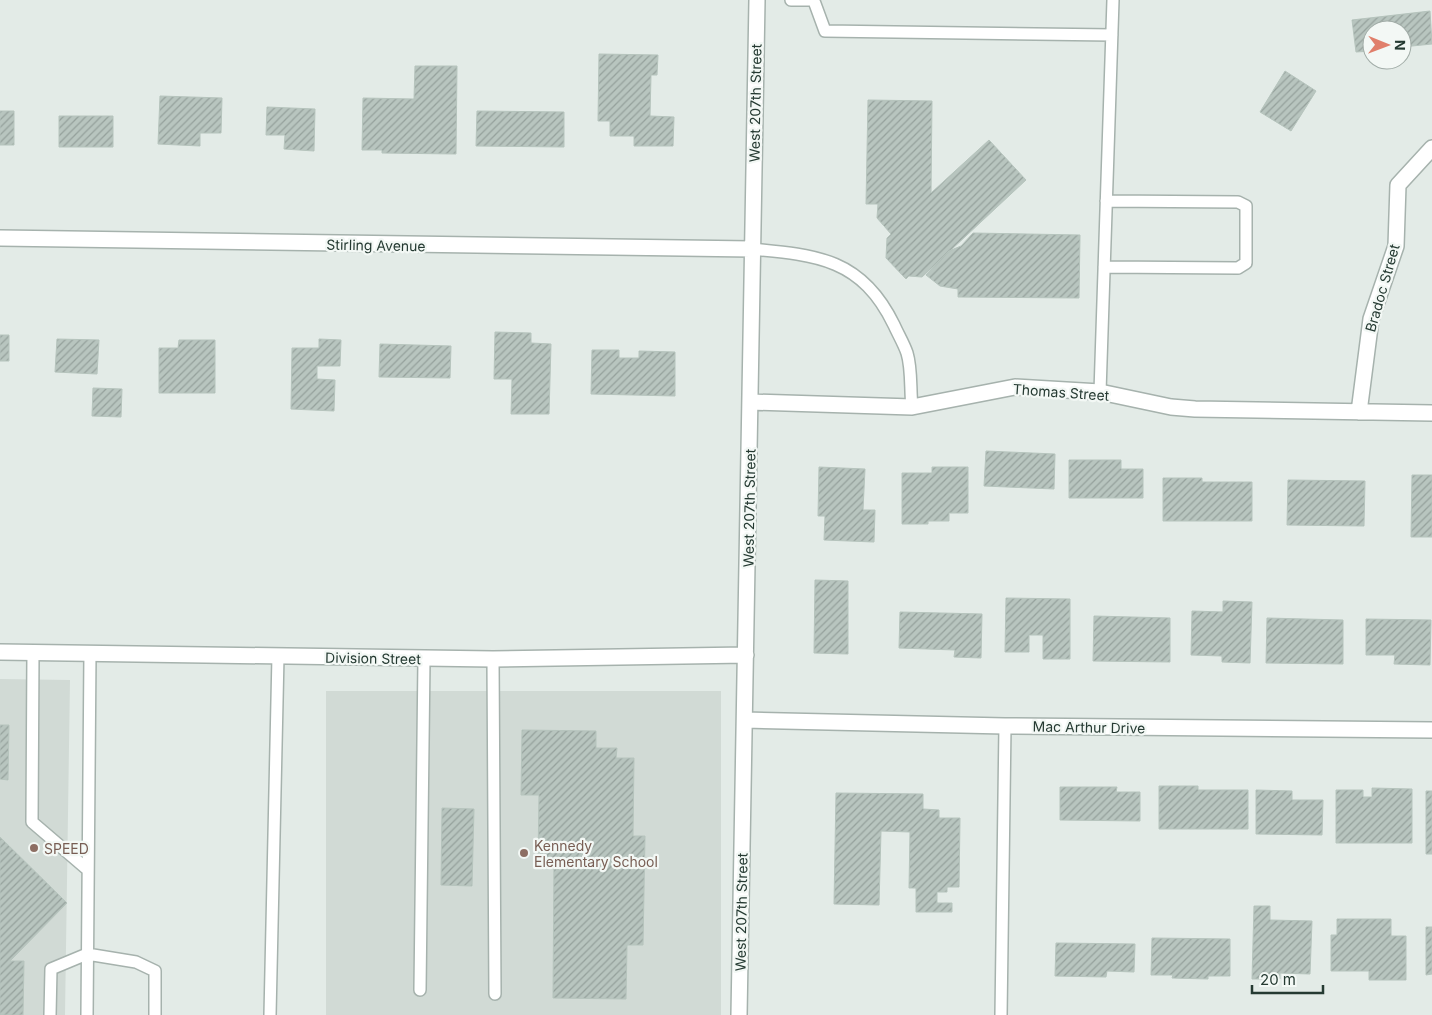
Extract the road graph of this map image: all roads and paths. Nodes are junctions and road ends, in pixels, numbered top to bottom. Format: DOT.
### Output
graph roads {
  1 [pos="757,0"];
  2 [pos="792,0"];
  3 [pos="814,0"];
  4 [pos="1113,0"];
  5 [pos="1112,35"];
  6 [pos="1432,148"];
  7 [pos="1106,201"];
  8 [pos="0,238"];
  9 [pos="752,249"];
  10 [pos="1104,267"];
  11 [pos="1100,392"];
  12 [pos="751,402"];
  13 [pos="912,407"];
  14 [pos="1359,412"];
  15 [pos="1432,413"];
  16 [pos="0,652"];
  17 [pos="33,652"];
  18 [pos="90,653"];
  19 [pos="746,655"];
  20 [pos="278,656"];
  21 [pos="424,658"];
  22 [pos="493,660"];
  23 [pos="745,720"];
  24 [pos="1005,726"];
  25 [pos="1432,730"];
  26 [pos="88,870"];
  27 [pos="87,954"];
  28 [pos="420,990"];
  29 [pos="494,994"];
  30 [pos="50,1015"];
  31 [pos="87,1015"];
  32 [pos="155,1015"];
  33 [pos="270,1015"];
  34 [pos="739,1015"];
  35 [pos="1001,1015"];
  1 -- 9 [label="street, West 207th Street"];
  2 -- 3 [label="lane"];
  3 -- 5 [label="lane"];
  4 -- 5 [label="lane"];
  5 -- 7 [label="lane"];
  6 -- 14 [label="street, Bradoc Street"];
  7 -- 10 [label="lane"];
  7 -- 10 [label="lane"];
  8 -- 9 [label="street, Stirling Avenue"];
  9 -- 12 [label="street, West 207th Street"];
  9 -- 13 [label="lane"];
  10 -- 11 [label="lane"];
  11 -- 13 [label="street, Thomas Street"];
  11 -- 14 [label="street, Thomas Street"];
  12 -- 13 [label="street, Thomas Street"];
  12 -- 19 [label="street, West 207th Street"];
  14 -- 15 [label="street, Thomas Street"];
  16 -- 17 [label="street, Division Street"];
  17 -- 18 [label="street, Division Street"];
  17 -- 26 [label="lane"];
  18 -- 20 [label="street, Division Street"];
  18 -- 26 [label="lane"];
  19 -- 22 [label="street, Division Street"];
  19 -- 23 [label="street, West 207th Street"];
  20 -- 21 [label="street, Division Street"];
  20 -- 33 [label="lane"];
  21 -- 22 [label="street, Division Street"];
  21 -- 28 [label="lane"];
  22 -- 29 [label="lane"];
  23 -- 24 [label="street, Mac Arthur Drive"];
  23 -- 34 [label="street, West 207th Street"];
  24 -- 25 [label="street, Mac Arthur Drive"];
  24 -- 35 [label="lane"];
  26 -- 27 [label="lane"];
  27 -- 30 [label="lane"];
  27 -- 31 [label="lane"];
  27 -- 32 [label="lane"];
}
